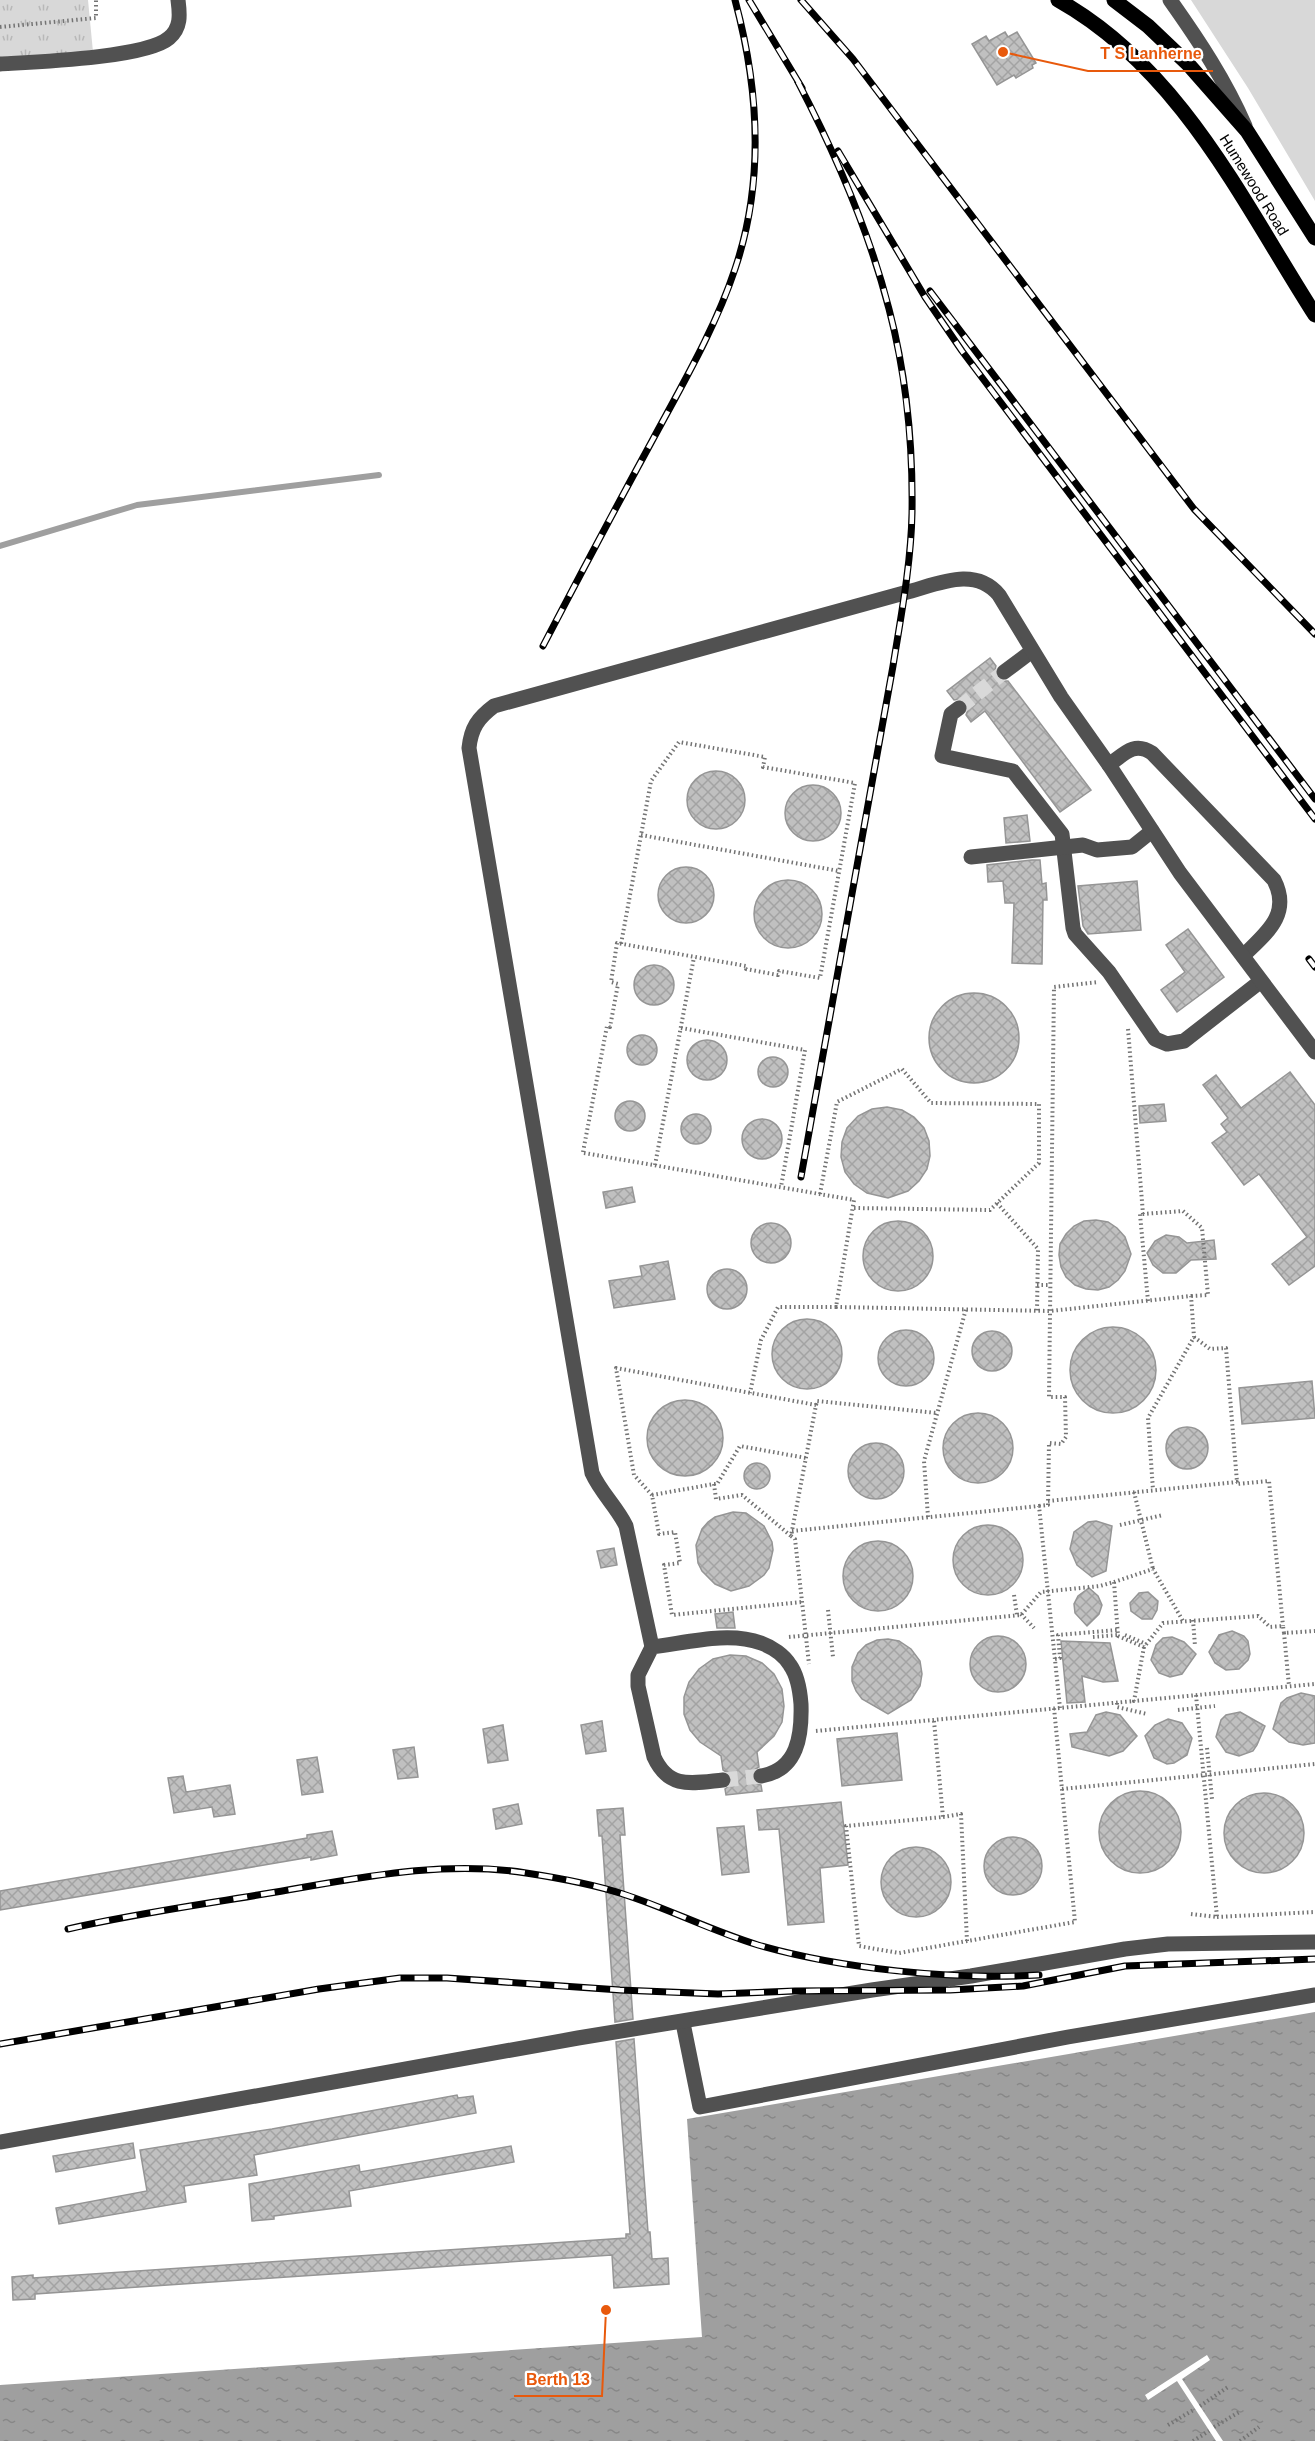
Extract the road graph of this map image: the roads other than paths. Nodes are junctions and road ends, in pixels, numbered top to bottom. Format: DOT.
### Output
graph roads {
  1 [pos="178,0"];
  2 [pos="1058,0"];
  3 [pos="1114,0"];
  4 [pos="1170,0"];
  5 [pos="0,64"];
  6 [pos="1247,131"];
  7 [pos="1315,237"];
  8 [pos="1315,315"];
  9 [pos="1032,651"];
  10 [pos="1004,672"];
  11 [pos="959,708"];
  12 [pos="1109,765"];
  13 [pos="1152,831"];
  14 [pos="1064,847"];
  15 [pos="971,857"];
  16 [pos="1243,956"];
  17 [pos="1261,981"];
  18 [pos="1315,1052"];
  19 [pos="651,1647"];
  20 [pos="761,1776"];
  21 [pos="723,1780"];
  22 [pos="1315,1942"];
  23 [pos="1315,1995"];
  24 [pos="683,2023"];
  25 [pos="0,2142"];
  1 -- 5 [label="street"];
  2 -- 8 [label="main road, Humewood Road"];
  3 -- 6 [label="main road"];
  4 -- 6 [label="street, Humewood Road"];
  6 -- 7 [label="main road, Humewood Road"];
  9 -- 10 [label="street"];
  9 -- 12 [label="street"];
  9 -- 19 [label="street"];
  11 -- 14 [label="street"];
  12 -- 13 [label="street"];
  12 -- 16 [label="street"];
  13 -- 14 [label="street"];
  13 -- 16 [label="street"];
  14 -- 15 [label="street"];
  14 -- 17 [label="street"];
  16 -- 17 [label="street"];
  17 -- 18 [label="street"];
  19 -- 20 [label="street"];
  19 -- 21 [label="street"];
  22 -- 24 [label="street"];
  23 -- 24 [label="street"];
  24 -- 25 [label="street"];
}
